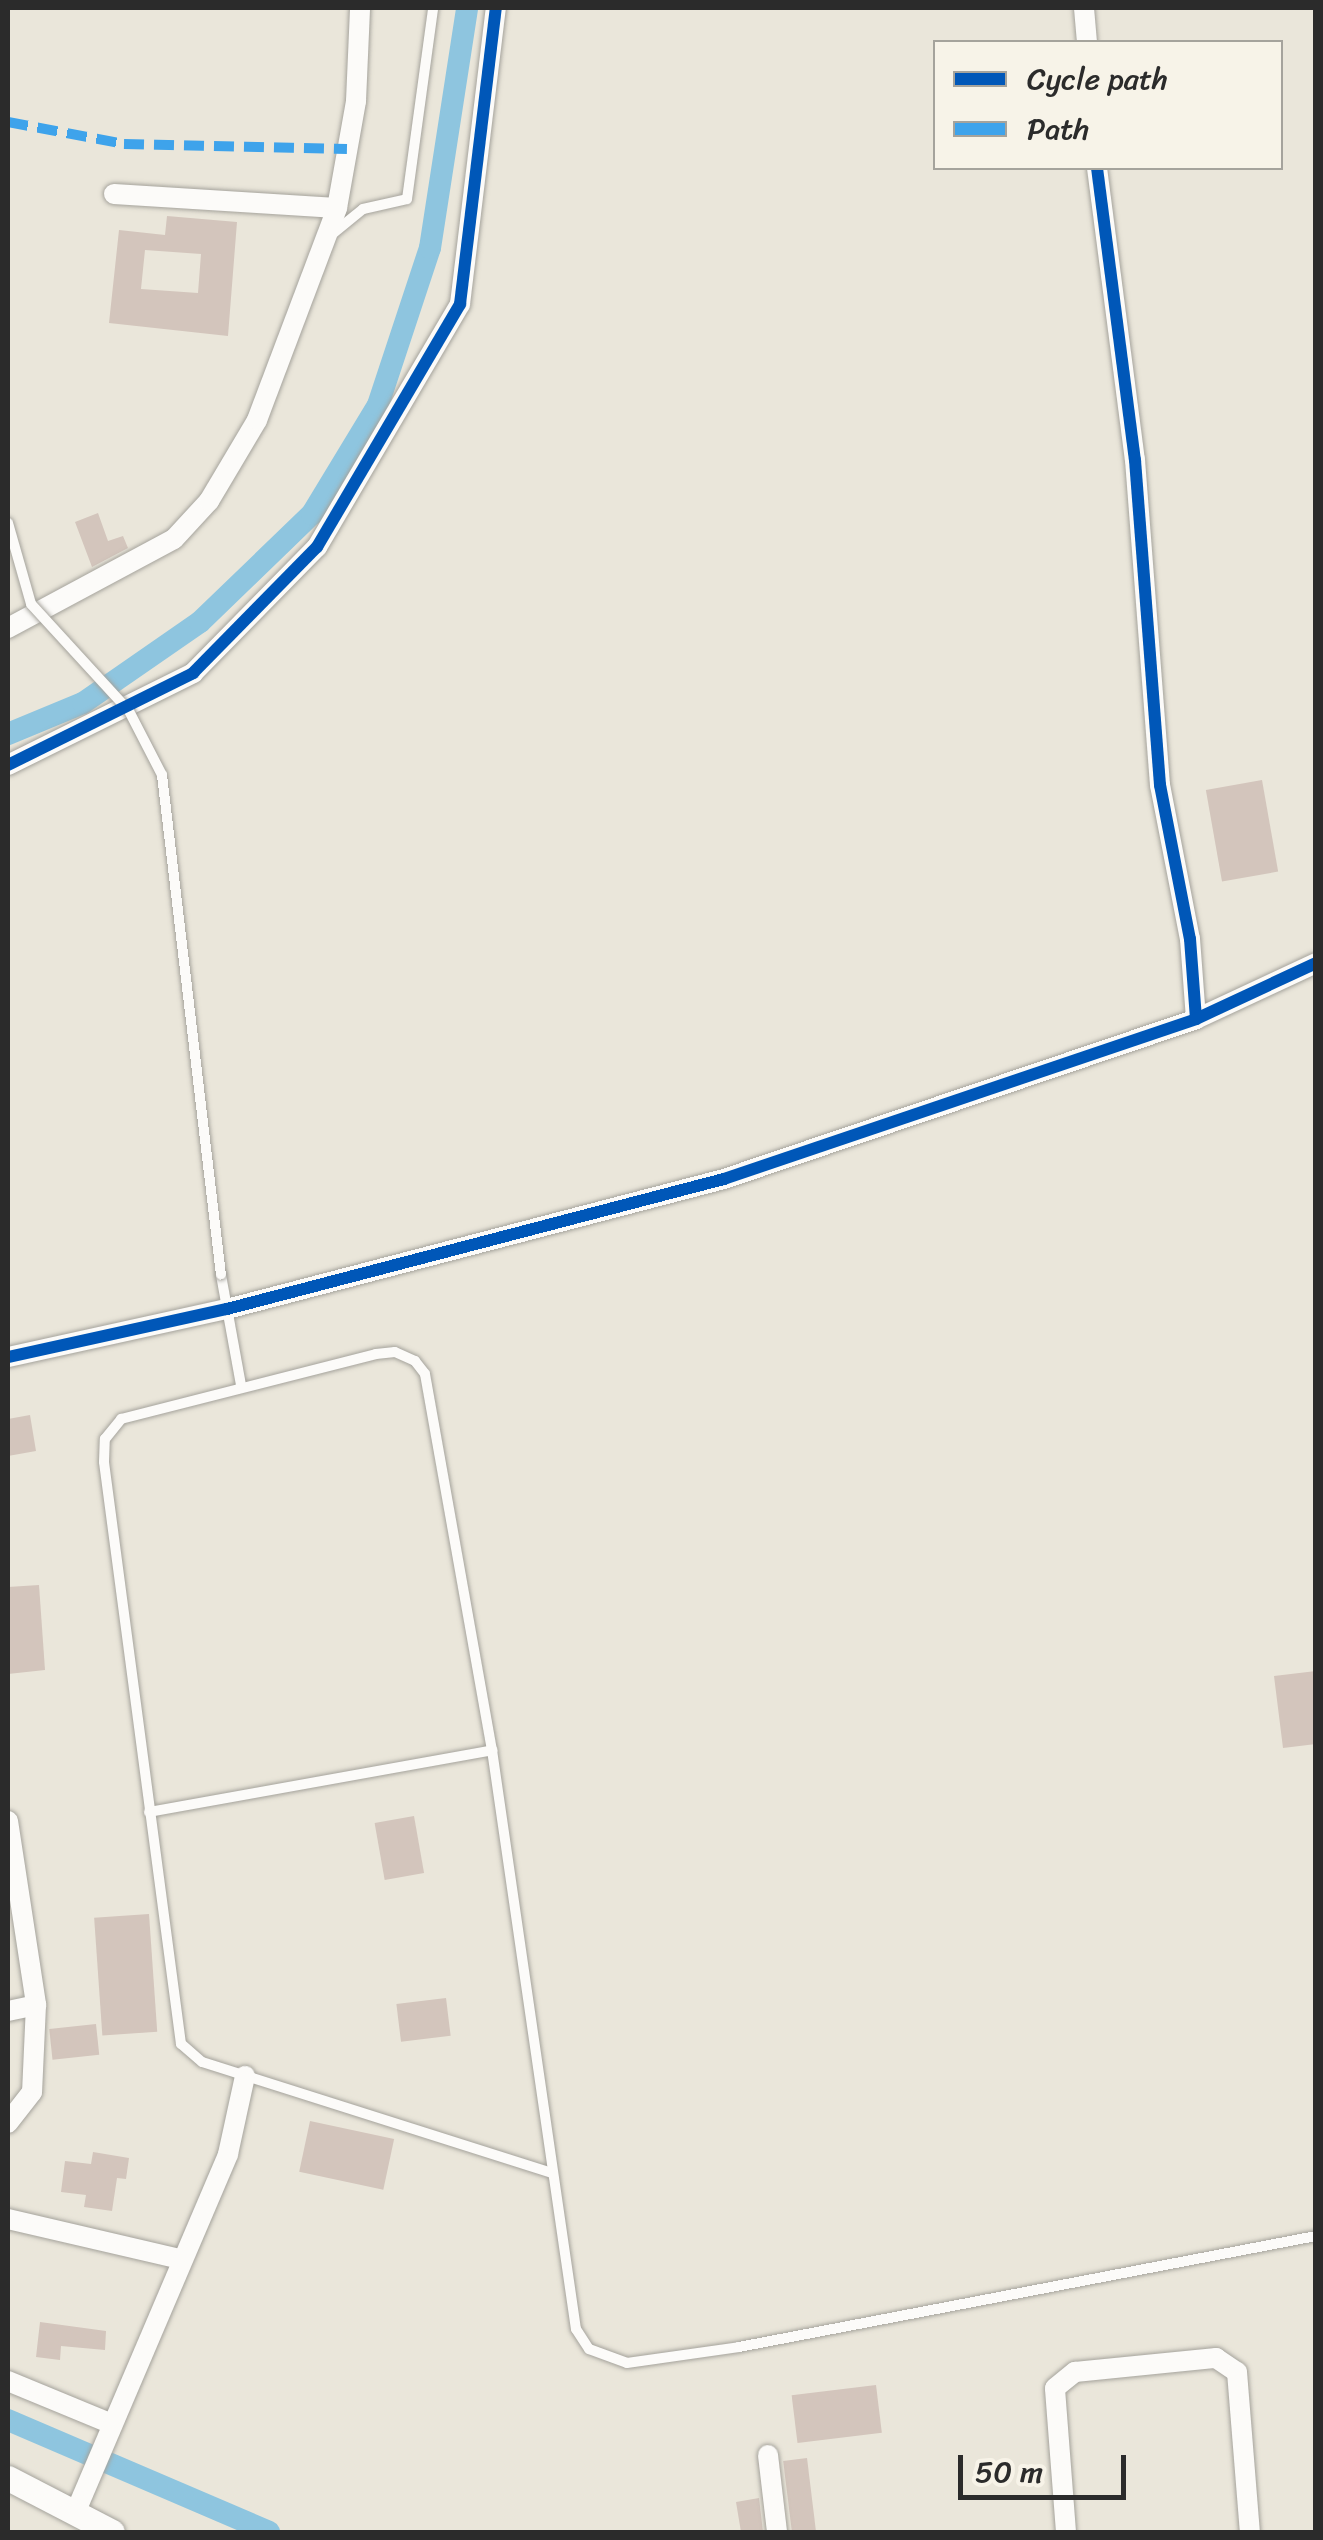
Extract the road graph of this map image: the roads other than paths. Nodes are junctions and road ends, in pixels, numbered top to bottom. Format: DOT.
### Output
graph roads {
  1 [pos="360,8"];
  2 [pos="434,8"];
  3 [pos="496,8"];
  4 [pos="1084,8"];
  5 [pos="1087,40"];
  6 [pos="1097,170"];
  7 [pos="114,194"];
  8 [pos="336,208"];
  9 [pos="326,239"];
  10 [pos="8,523"];
  11 [pos="8,628"];
  12 [pos="8,765"];
  13 [pos="1316,962"];
  14 [pos="1196,1019"];
  15 [pos="227,1309"];
  16 [pos="8,1357"];
  17 [pos="241,1385"];
  18 [pos="492,1750"];
  19 [pos="149,1812"];
  20 [pos="8,1821"];
  21 [pos="11,1872"];
  22 [pos="17,1949"];
  23 [pos="36,2005"];
  24 [pos="8,2011"];
  25 [pos="245,2076"];
  26 [pos="8,2123"];
  27 [pos="552,2173"];
  28 [pos="8,2218"];
  29 [pos="1316,2236"];
  30 [pos="180,2259"];
  31 [pos="8,2380"];
  32 [pos="108,2433"];
  33 [pos="768,2455"];
  34 [pos="8,2478"];
  35 [pos="79,2506"];
  36 [pos="112,2532"];
  37 [pos="777,2532"];
  38 [pos="1066,2532"];
  39 [pos="1250,2532"];
  1 -- 8 [label="street"];
  2 -- 9 [label="lane"];
  3 -- 12 [label="street"];
  4 -- 5 [label="street"];
  6 -- 14 [label="street"];
  7 -- 8 [label="street"];
  8 -- 9 [label="street"];
  9 -- 11 [label="street"];
  10 -- 15 [label="lane, bridge"];
  13 -- 14 [label="street"];
  14 -- 15 [label="street"];
  15 -- 16 [label="street"];
  15 -- 17 [label="lane"];
  17 -- 18 [label="lane"];
  17 -- 19 [label="lane"];
  18 -- 19 [label="lane"];
  18 -- 27 [label="lane"];
  19 -- 25 [label="lane"];
  20 -- 21 [label="street"];
  21 -- 22 [label="street"];
  22 -- 23 [label="street"];
  23 -- 24 [label="street"];
  23 -- 26 [label="street"];
  25 -- 27 [label="lane"];
  25 -- 30 [label="street"];
  27 -- 29 [label="lane"];
  28 -- 30 [label="street"];
  30 -- 32 [label="street"];
  31 -- 32 [label="street"];
  32 -- 35 [label="street"];
  33 -- 37 [label="street"];
  34 -- 35 [label="street"];
  35 -- 36 [label="street"];
  38 -- 39 [label="street"];
}
